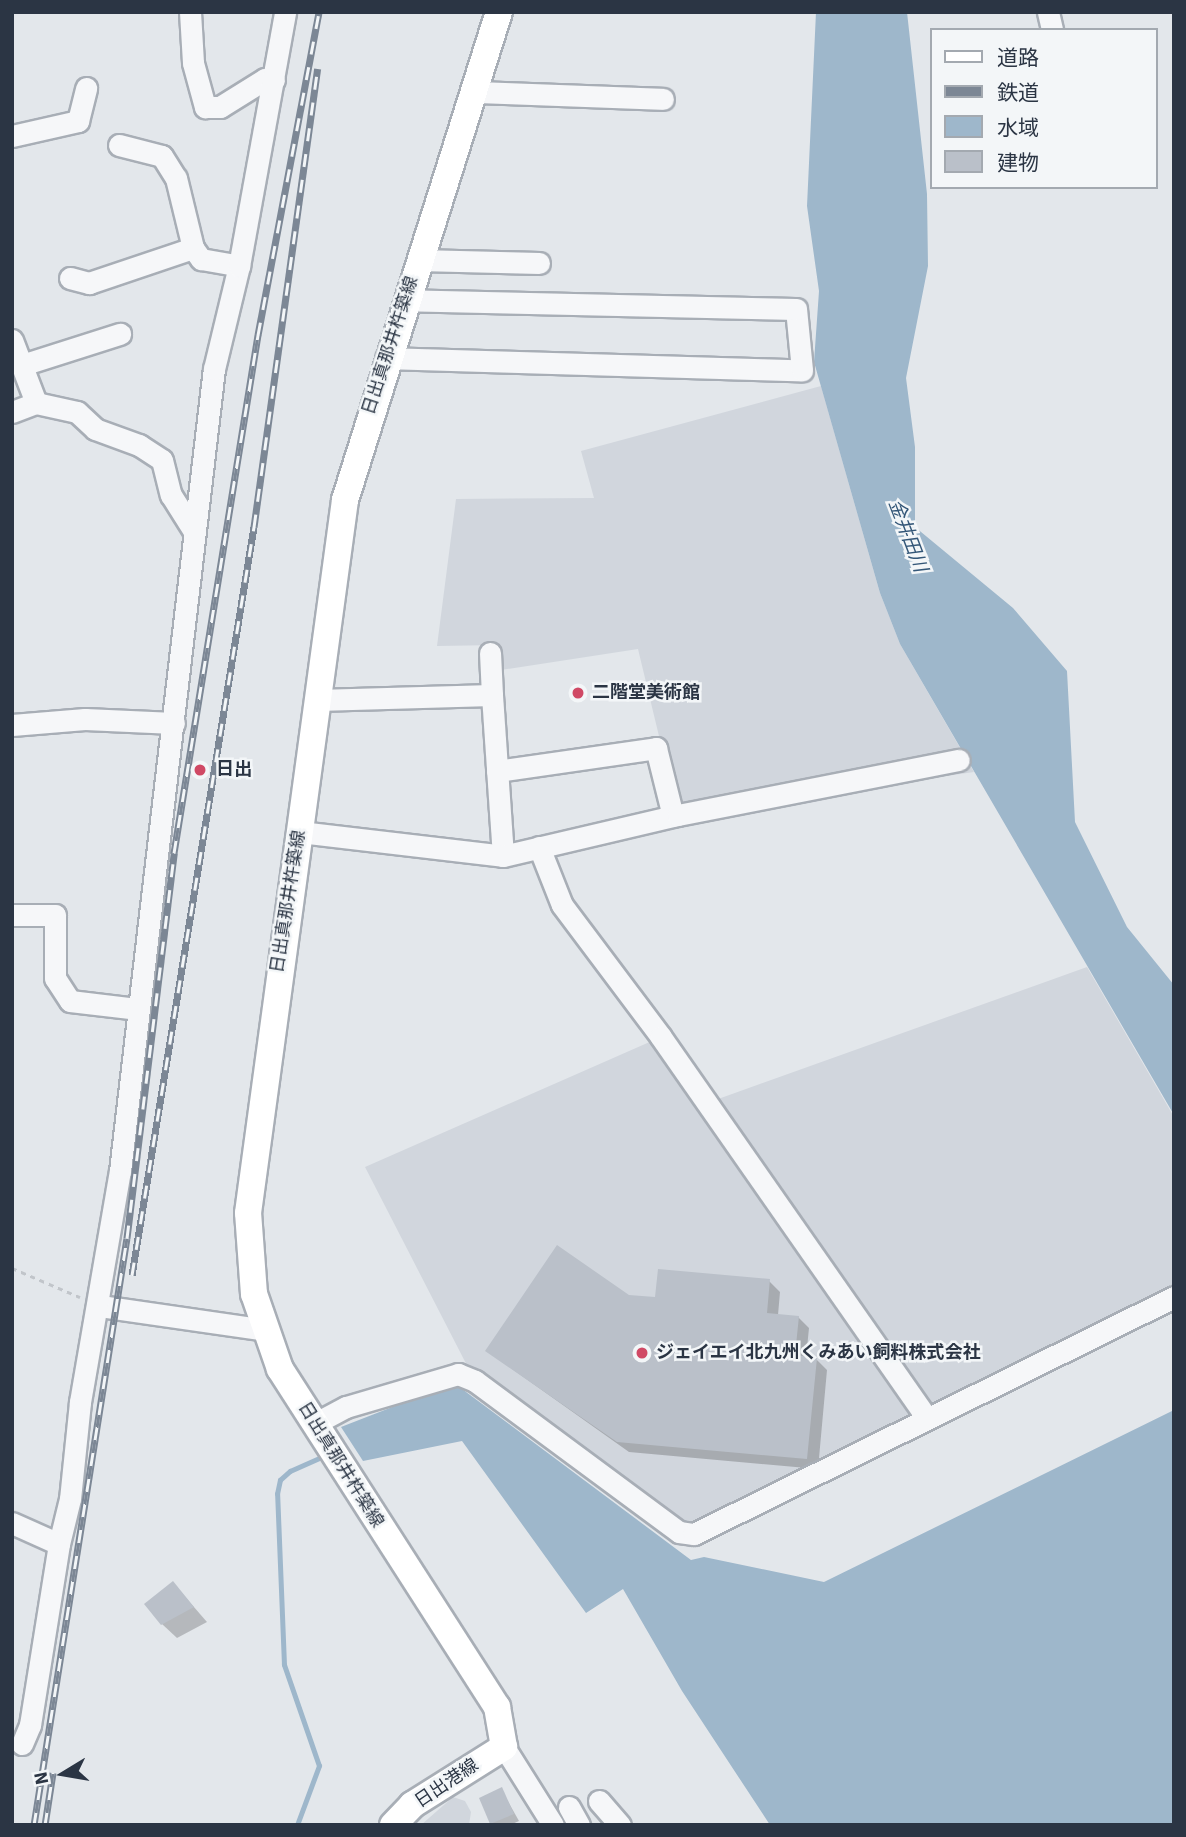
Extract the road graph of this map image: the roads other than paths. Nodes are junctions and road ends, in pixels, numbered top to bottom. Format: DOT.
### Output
graph roads {
  1 [pos="190,12"];
  2 [pos="285,12"];
  3 [pos="499,12"];
  4 [pos="274,80"];
  5 [pos="86,88"];
  6 [pos="474,92"];
  7 [pos="663,99"];
  8 [pos="12,136"];
  9 [pos="119,145"];
  10 [pos="192,248"];
  11 [pos="419,260"];
  12 [pos="539,263"];
  13 [pos="239,266"];
  14 [pos="70,278"];
  15 [pos="406,300"];
  16 [pos="120,334"];
  17 [pos="12,340"];
  18 [pos="386,358"];
  19 [pos="22,365"];
  20 [pos="36,403"];
  21 [pos="12,412"];
  22 [pos="193,530"];
  23 [pos="490,653"];
  24 [pos="492,695"];
  25 [pos="317,699"];
  26 [pos="174,723"];
  27 [pos="12,726"];
  28 [pos="959,760"];
  29 [pos="497,771"];
  30 [pos="673,816"];
  31 [pos="300,832"];
  32 [pos="539,847"];
  33 [pos="503,856"];
  34 [pos="12,915"];
  35 [pos="137,1009"];
  36 [pos="1174,1297"];
  37 [pos="100,1306"];
  38 [pos="267,1330"];
  39 [pos="926,1417"];
  40 [pos="314,1424"];
  41 [pos="12,1523"];
  42 [pos="59,1544"];
  43 [pos="22,1744"];
  44 [pos="504,1747"];
  45 [pos="599,1801"];
  46 [pos="393,1825"];
  47 [pos="553,1825"];
  48 [pos="620,1825"];
  1 -- 4 [label="street"];
  2 -- 4 [label="street"];
  3 -- 6 [label="main road, 日出真那井杵築線"];
  4 -- 13 [label="street"];
  5 -- 8 [label="street"];
  6 -- 7 [label="street"];
  6 -- 11 [label="main road, 日出真那井杵築線"];
  9 -- 10 [label="street"];
  10 -- 13 [label="street"];
  10 -- 14 [label="street"];
  11 -- 12 [label="street"];
  11 -- 15 [label="main road, 日出真那井杵築線"];
  13 -- 22 [label="street"];
  15 -- 18 [label="main road, 日出真那井杵築線"];
  15 -- 18 [label="street"];
  16 -- 19 [label="street"];
  17 -- 19 [label="street"];
  18 -- 25 [label="main road, 日出真那井杵築線"];
  19 -- 20 [label="street"];
  20 -- 21 [label="street"];
  20 -- 22 [label="street"];
  22 -- 26 [label="street"];
  23 -- 24 [label="street"];
  24 -- 25 [label="street"];
  24 -- 29 [label="street"];
  25 -- 31 [label="main road, 日出真那井杵築線"];
  26 -- 27 [label="street"];
  26 -- 35 [label="street"];
  28 -- 30 [label="street"];
  29 -- 30 [label="street"];
  29 -- 33 [label="street"];
  30 -- 32 [label="street"];
  31 -- 33 [label="street"];
  31 -- 38 [label="main road, 日出真那井杵築線"];
  32 -- 33 [label="street"];
  32 -- 39 [label="street"];
  34 -- 35 [label="street"];
  35 -- 37 [label="street"];
  36 -- 39 [label="street"];
  37 -- 38 [label="street"];
  37 -- 42 [label="street"];
  38 -- 40 [label="main road, 日出真那井杵築線"];
  39 -- 40 [label="street"];
  40 -- 44 [label="main road, 日出真那井杵築線"];
  41 -- 42 [label="street"];
  42 -- 43 [label="street"];
  44 -- 46 [label="main road, 日出港線"];
  44 -- 47 [label="street"];
  45 -- 48 [label="street"];
}
